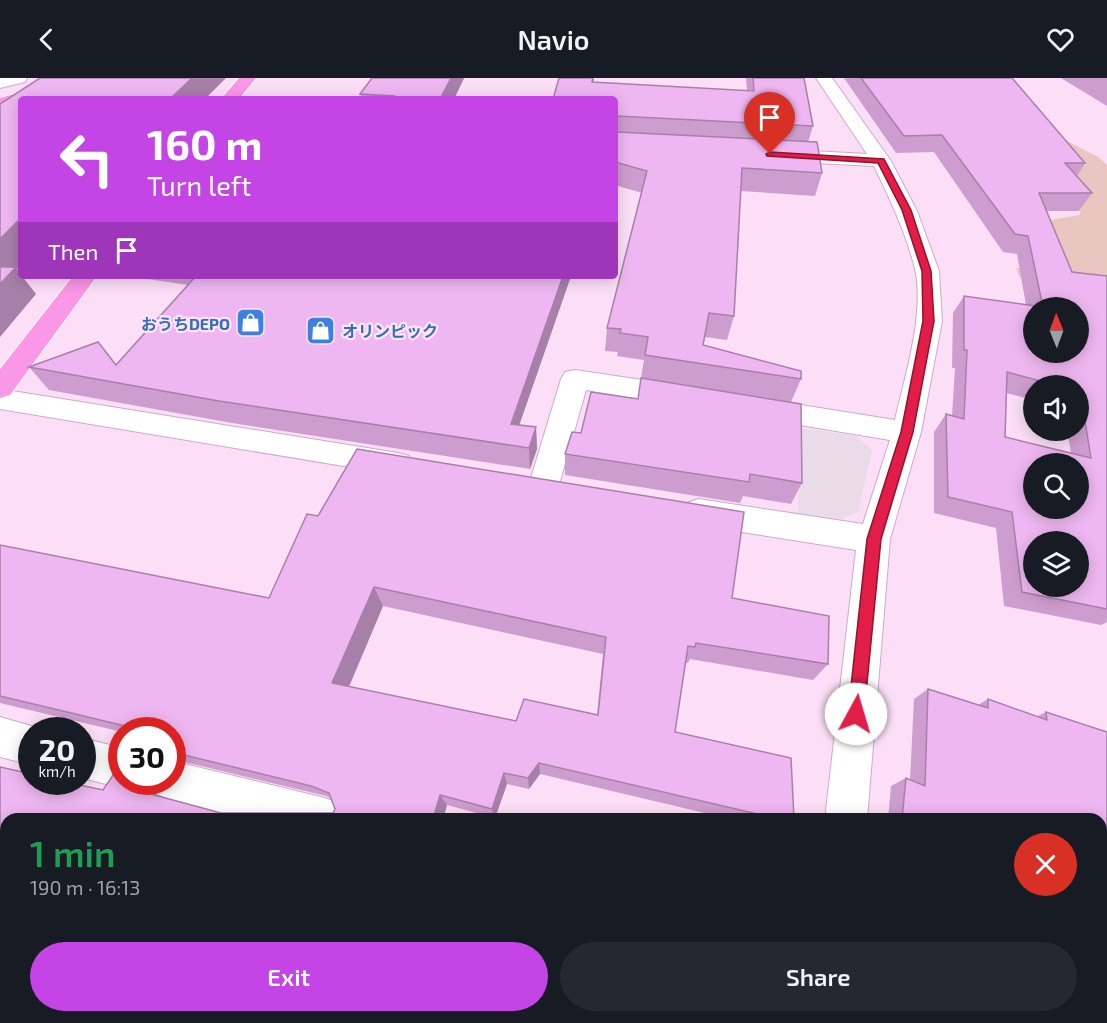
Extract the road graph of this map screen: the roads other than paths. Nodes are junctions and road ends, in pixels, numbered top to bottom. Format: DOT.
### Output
graph roads {
  1 [pos="19,78"];
  2 [pos="46,78"];
  3 [pos="89,78"];
  4 [pos="248,78"];
  5 [pos="824,78"];
  6 [pos="0,83"];
  7 [pos="108,84"];
  8 [pos="0,90"];
  9 [pos="25,96"];
  10 [pos="66,96"];
  11 [pos="233,96"];
  12 [pos="18,98"];
  13 [pos="0,103"];
  14 [pos="18,110"];
  15 [pos="0,115"];
  16 [pos="754,154"];
  17 [pos="881,161"];
  18 [pos="84,279"];
  19 [pos="0,388"];
  20 [pos="0,399"];
  21 [pos="907,432"];
  22 [pos="425,468"];
  23 [pos="543,487"];
  24 [pos="673,508"];
  25 [pos="874,539"];
  26 [pos="0,737"];
  27 [pos="18,742"];
  28 [pos="186,784"];
  29 [pos="302,813"];
  30 [pos="847,813"];
  1 -- 6 [label="street"];
  2 -- 8 [label="main road"];
  3 -- 9 [label="main road"];
  4 -- 11 [label="main road"];
  5 -- 17 [label="street"];
  7 -- 10 [label="street"];
  12 -- 13 [label="main road"];
  14 -- 15 [label="street"];
  16 -- 17 [label="street"];
  17 -- 21 [label="street"];
  18 -- 19 [label="main road"];
  20 -- 22 [label="street"];
  21 -- 23 [label="street"];
  21 -- 25 [label="street"];
  24 -- 25 [label="street"];
  25 -- 30 [label="street"];
  26 -- 27 [label="street"];
  28 -- 29 [label="street"];
}
